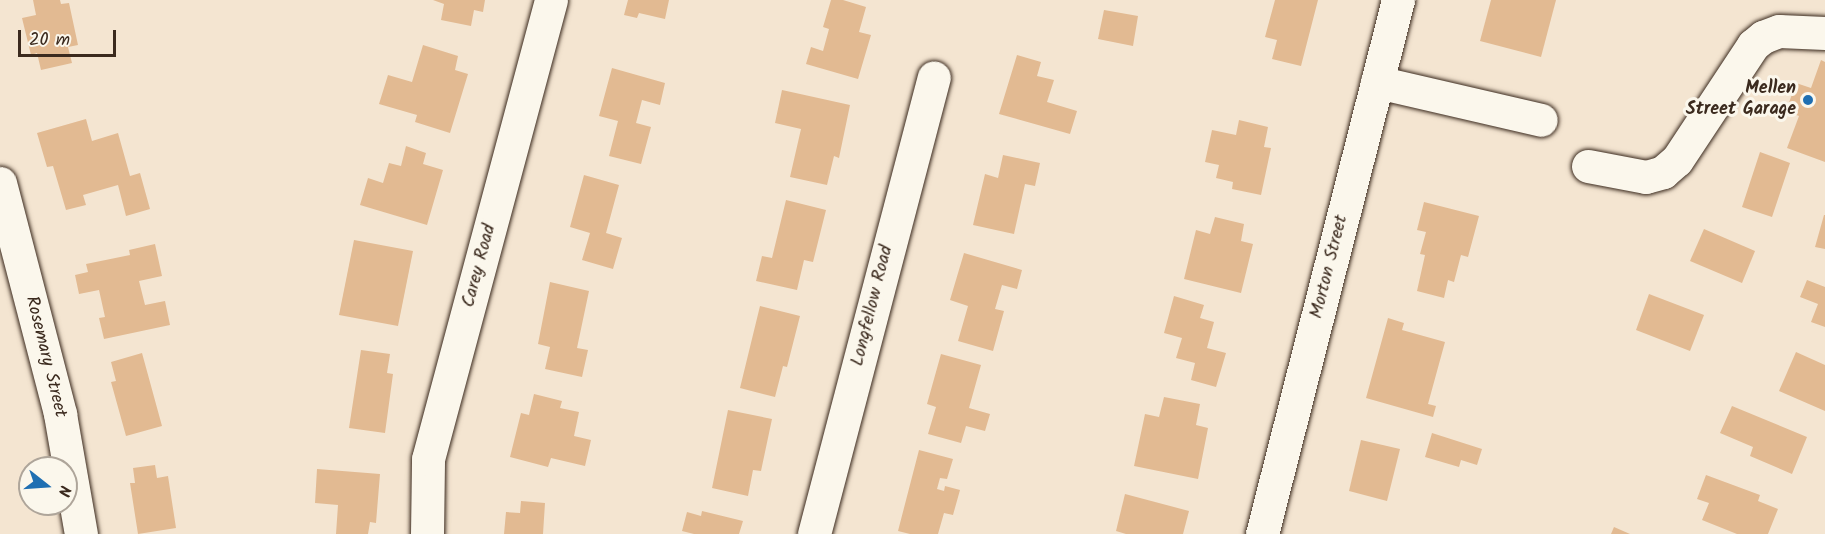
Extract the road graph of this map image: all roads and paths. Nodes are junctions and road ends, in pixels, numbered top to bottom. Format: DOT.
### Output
graph roads {
  1 [pos="551,0"];
  2 [pos="1398,0"];
  3 [pos="1825,33"];
  4 [pos="934,78"];
  5 [pos="1377,82"];
  6 [pos="1541,120"];
  7 [pos="1588,166"];
  8 [pos="1,190"];
  9 [pos="81,534"];
  10 [pos="427,534"];
  11 [pos="814,534"];
  12 [pos="1262,534"];
  1 -- 10 [label="street, Carey Road"];
  2 -- 5 [label="street, Morton Street"];
  3 -- 7 [label="street"];
  4 -- 11 [label="street, Longfellow Road"];
  5 -- 6 [label="street"];
  5 -- 12 [label="street, Morton Street"];
  8 -- 9 [label="street, Rosemary Street"];
}
